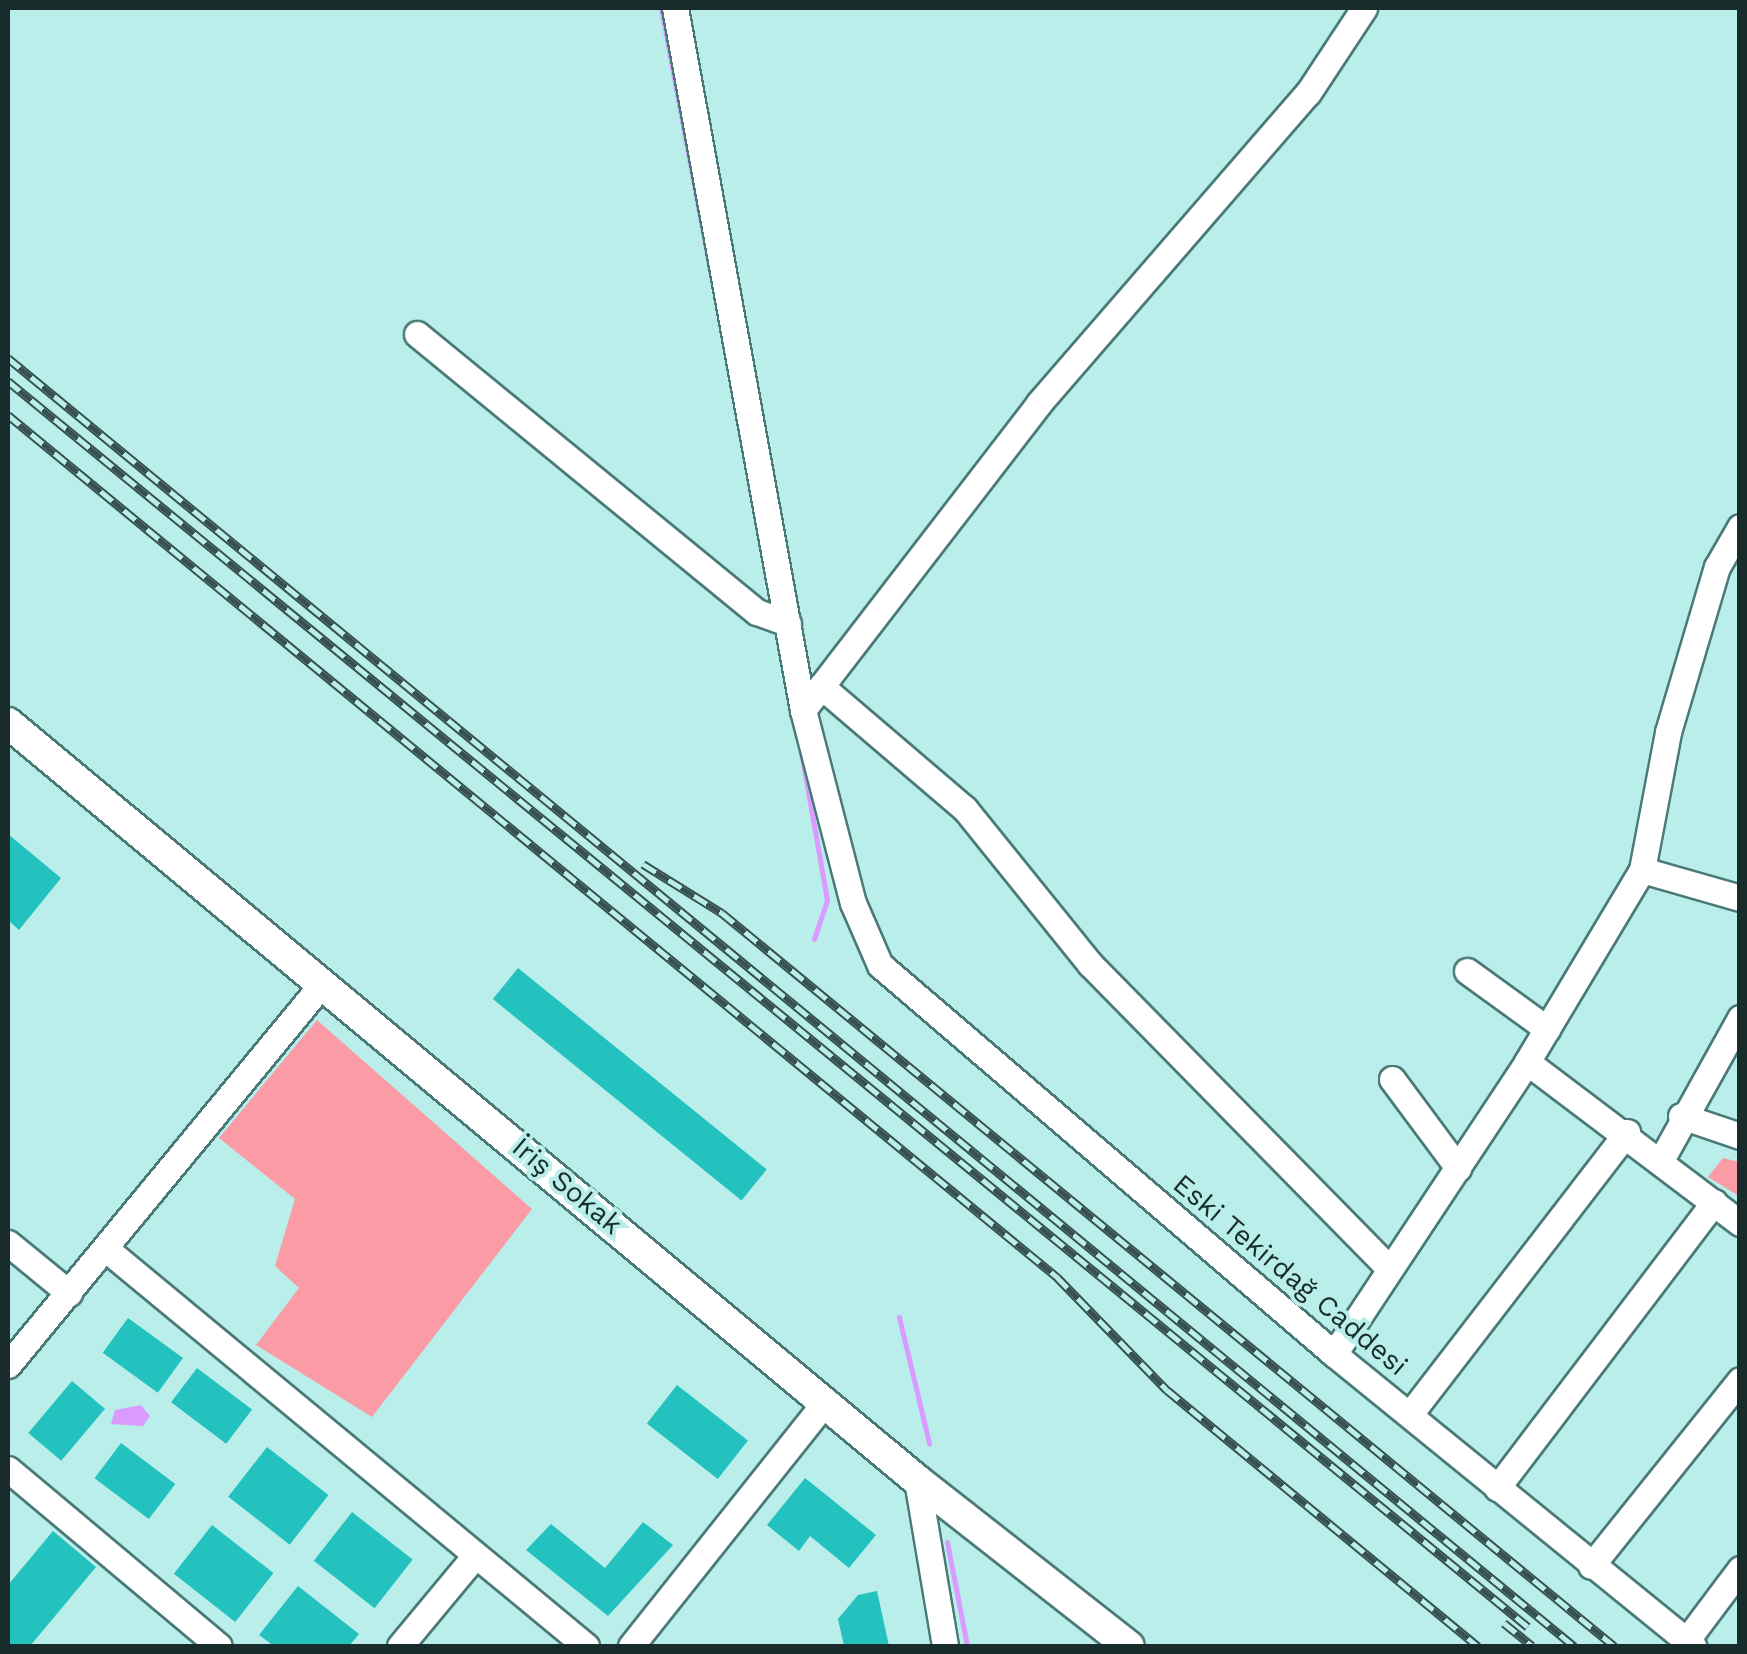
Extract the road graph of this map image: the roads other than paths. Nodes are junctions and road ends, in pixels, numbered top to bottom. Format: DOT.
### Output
graph roads {
  1 [pos="675,8"];
  2 [pos="1364,8"];
  3 [pos="417,334"];
  4 [pos="1740,527"];
  5 [pos="782,622"];
  6 [pos="820,686"];
  7 [pos="803,710"];
  8 [pos="8,723"];
  9 [pos="1642,870"];
  10 [pos="1740,898"];
  11 [pos="1467,971"];
  12 [pos="322,983"];
  13 [pos="1740,1018"];
  14 [pos="1547,1029"];
  15 [pos="1528,1062"];
  16 [pos="1392,1079"];
  17 [pos="1681,1116"];
  18 [pos="1626,1132"];
  19 [pos="1740,1136"];
  20 [pos="1660,1162"];
  21 [pos="1458,1168"];
  22 [pos="1714,1202"];
  23 [pos="1740,1222"];
  24 [pos="8,1242"];
  25 [pos="106,1249"];
  26 [pos="1389,1268"];
  27 [pos="69,1293"];
  28 [pos="1334,1354"];
  29 [pos="8,1365"];
  30 [pos="1740,1380"];
  31 [pos="824,1404"];
  32 [pos="1410,1414"];
  33 [pos="8,1469"];
  34 [pos="917,1480"];
  35 [pos="1497,1488"];
  36 [pos="474,1556"];
  37 [pos="1592,1566"];
  38 [pos="1740,1569"];
  39 [pos="1690,1644"];
  40 [pos="219,1646"];
  41 [pos="400,1646"];
  42 [pos="586,1646"];
  43 [pos="631,1646"];
  44 [pos="945,1646"];
  45 [pos="1129,1646"];
  1 -- 5 [label="street"];
  2 -- 6 [label="street"];
  3 -- 5 [label="street"];
  4 -- 9 [label="street"];
  5 -- 7 [label="street"];
  6 -- 7 [label="street"];
  6 -- 26 [label="street"];
  7 -- 28 [label="street, Eski Tekirdağ Caddesi"];
  8 -- 12 [label="main road, İriş Sokak"];
  9 -- 10 [label="street"];
  9 -- 14 [label="street"];
  11 -- 14 [label="street"];
  12 -- 25 [label="street"];
  12 -- 31 [label="main road, İriş Sokak"];
  13 -- 17 [label="street"];
  14 -- 15 [label="street"];
  15 -- 18 [label="street"];
  15 -- 21 [label="street"];
  16 -- 21 [label="street"];
  17 -- 19 [label="street"];
  17 -- 20 [label="street"];
  18 -- 20 [label="street"];
  18 -- 32 [label="street"];
  20 -- 22 [label="street"];
  21 -- 26 [label="street"];
  22 -- 23 [label="street"];
  22 -- 35 [label="street"];
  24 -- 27 [label="street"];
  25 -- 27 [label="street"];
  25 -- 36 [label="street"];
  26 -- 28 [label="street"];
  27 -- 29 [label="street"];
  28 -- 32 [label="street, Eski Tekirdağ Caddesi"];
  30 -- 37 [label="street"];
  31 -- 34 [label="main road, İriş Sokak"];
  31 -- 43 [label="street"];
  32 -- 35 [label="street, Eski Tekirdağ Caddesi"];
  33 -- 40 [label="street"];
  34 -- 44 [label="street"];
  34 -- 45 [label="main road, İriş Sokak"];
  35 -- 37 [label="street, Eski Tekirdağ Caddesi"];
  36 -- 41 [label="street"];
  36 -- 42 [label="street"];
  37 -- 39 [label="street, Eski Tekirdağ Caddesi"];
  38 -- 39 [label="street"];
}
